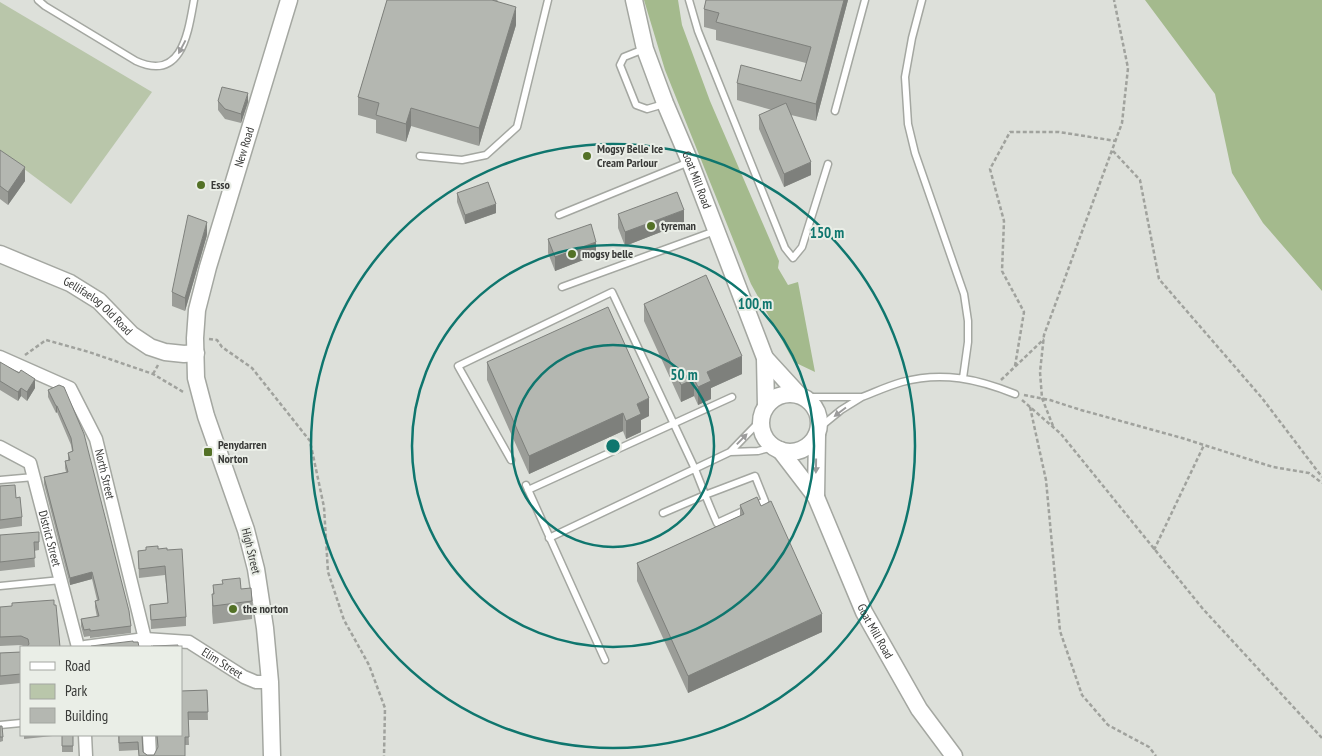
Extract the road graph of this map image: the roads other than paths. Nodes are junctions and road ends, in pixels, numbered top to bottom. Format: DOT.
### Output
graph roads {
  1 [pos="38,0"];
  2 [pos="194,0"];
  3 [pos="289,0"];
  4 [pos="548,0"];
  5 [pos="634,0"];
  6 [pos="689,0"];
  7 [pos="865,0"];
  8 [pos="922,0"];
  9 [pos="645,49"];
  10 [pos="665,103"];
  11 [pos="835,111"];
  12 [pos="420,156"];
  13 [pos="690,162"];
  14 [pos="828,164"];
  15 [pos="559,215"];
  16 [pos="716,231"];
  17 [pos="0,254"];
  18 [pos="562,287"];
  19 [pos="196,345"];
  20 [pos="0,357"];
  21 [pos="765,358"];
  22 [pos="963,378"];
  23 [pos="1015,394"];
  24 [pos="802,396"];
  25 [pos="862,396"];
  26 [pos="732,397"];
  27 [pos="764,413"];
  28 [pos="674,424"];
  29 [pos="818,432"];
  30 [pos="0,447"];
  31 [pos="776,448"];
  32 [pos="730,452"];
  33 [pos="511,460"];
  34 [pos="695,469"];
  35 [pos="34,477"];
  36 [pos="0,480"];
  37 [pos="705,495"];
  38 [pos="816,497"];
  39 [pos="663,513"];
  40 [pos="549,538"];
  41 [pos="61,580"];
  42 [pos="0,586"];
  43 [pos="145,643"];
  44 [pos="78,646"];
  45 [pos="100,646"];
  46 [pos="605,660"];
  47 [pos="270,682"];
  48 [pos="20,723"];
  49 [pos="0,725"];
  50 [pos="85,736"];
  51 [pos="149,736"];
  52 [pos="86,756"];
  53 [pos="150,756"];
  54 [pos="272,756"];
  55 [pos="954,756"];
  2 -- 1 [label="lane, one-way"];
  3 -- 19 [label="street, New Road"];
  4 -- 12 [label="lane"];
  5 -- 9 [label="street, Goat Mill Road"];
  6 -- 14 [label="lane"];
  7 -- 11 [label="lane"];
  8 -- 22 [label="lane"];
  9 -- 10 [label="street, Goat Mill Road"];
  9 -- 10 [label="lane"];
  10 -- 13 [label="street, Goat Mill Road"];
  13 -- 15 [label="lane"];
  13 -- 16 [label="street, Goat Mill Road"];
  16 -- 18 [label="lane"];
  16 -- 21 [label="street, Goat Mill Road"];
  17 -- 19 [label="street, Gellifaelog Old Road"];
  19 -- 47 [label="street, High Street"];
  20 -- 43 [label="street, North Street"];
  21 -- 24 [label="street, Goat Mill Road"];
  21 -- 27 [label="street, Goat Mill Road"];
  22 -- 23 [label="lane"];
  22 -- 25 [label="lane"];
  24 -- 25 [label="lane"];
  24 -- 27 [label="street"];
  24 -- 29 [label="street"];
  25 -- 29 [label="lane, one-way"];
  26 -- 28 [label="lane"];
  27 -- 31 [label="street"];
  32 -- 27 [label="lane, one-way"];
  28 -- 33 [label="lane"];
  28 -- 34 [label="lane"];
  28 -- 40 [label="lane"];
  29 -- 31 [label="street"];
  29 -- 38 [label="street, Goat Mill Road, one-way"];
  30 -- 35 [label="street, District Street"];
  31 -- 32 [label="lane"];
  31 -- 38 [label="street, Goat Mill Road"];
  32 -- 34 [label="lane"];
  34 -- 37 [label="lane"];
  34 -- 40 [label="lane"];
  35 -- 36 [label="lane"];
  35 -- 41 [label="street, District Street"];
  37 -- 37 [label="lane"];
  37 -- 39 [label="lane"];
  38 -- 55 [label="street, Goat Mill Road"];
  40 -- 46 [label="lane"];
  41 -- 42 [label="lane"];
  41 -- 44 [label="street, District Street"];
  43 -- 45 [label="street, Elim Street"];
  43 -- 47 [label="street, Elim Street"];
  47 -- 54 [label="street, High Street"];
  48 -- 49 [label="lane"];
  50 -- 52 [label="street"];
  51 -- 53 [label="street"];
}
